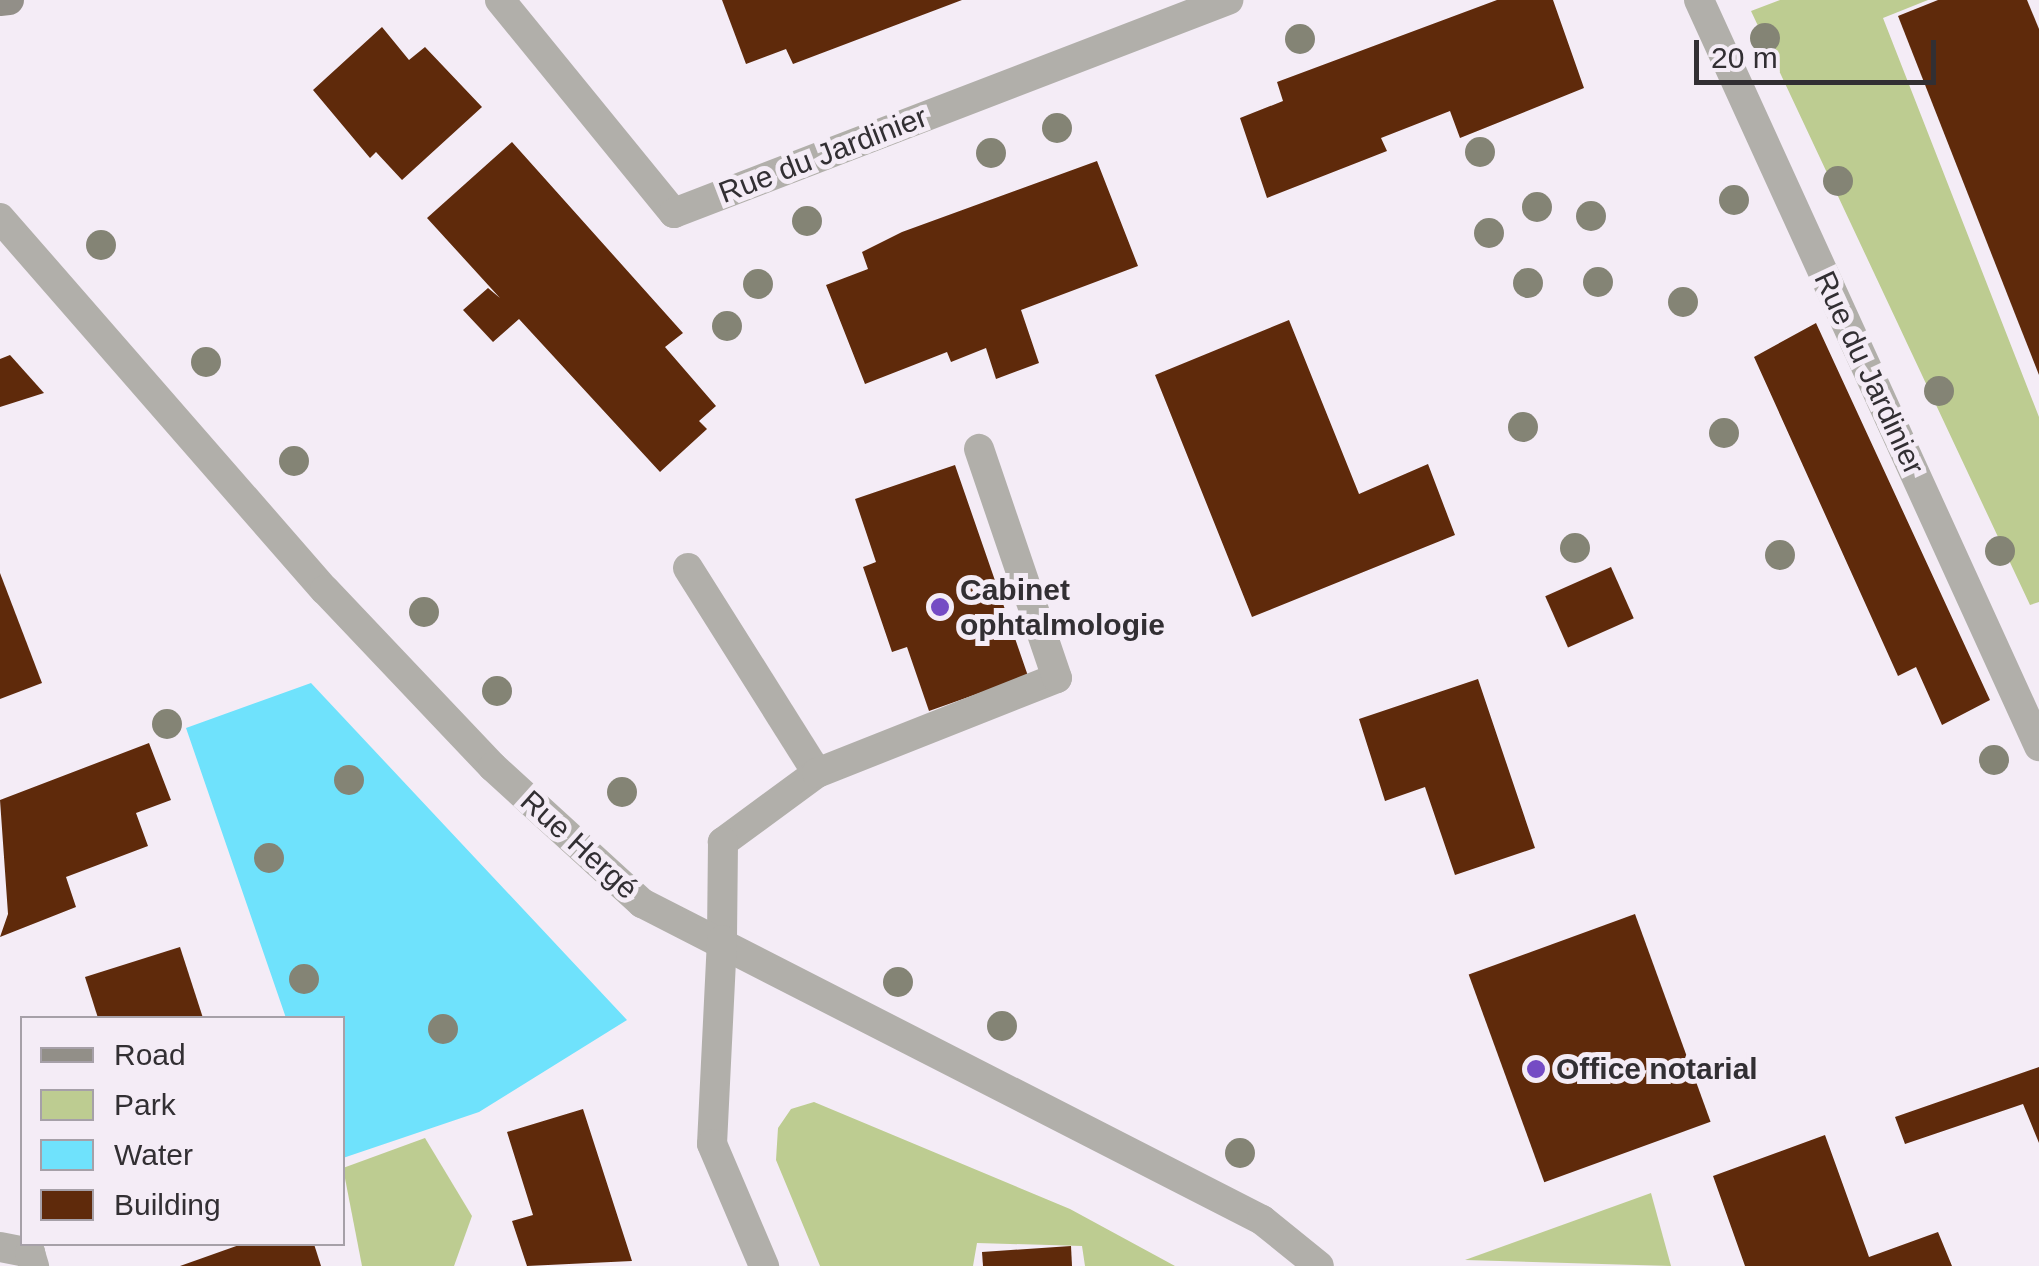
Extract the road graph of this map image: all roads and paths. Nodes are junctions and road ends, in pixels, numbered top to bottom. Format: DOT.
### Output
graph roads {
  1 [pos="8,0"];
  2 [pos="500,0"];
  3 [pos="1228,0"];
  4 [pos="1698,0"];
  5 [pos="0,2"];
  6 [pos="0,218"];
  7 [pos="979,449"];
  8 [pos="688,568"];
  9 [pos="2039,746"];
  10 [pos="817,773"];
  11 [pos="722,940"];
  12 [pos="0,1247"];
  13 [pos="34,1266"];
  14 [pos="764,1266"];
  15 [pos="1319,1266"];
  1 -- 5 [label="street"];
  2 -- 3 [label="street, Rue du Jardinier"];
  4 -- 9 [label="street, Rue du Jardinier"];
  6 -- 11 [label="street, Rue Hergé"];
  7 -- 10 [label="street"];
  8 -- 10 [label="street"];
  10 -- 11 [label="street"];
  11 -- 14 [label="street"];
  11 -- 15 [label="street, Rue Hergé"];
  12 -- 13 [label="street"];
}
